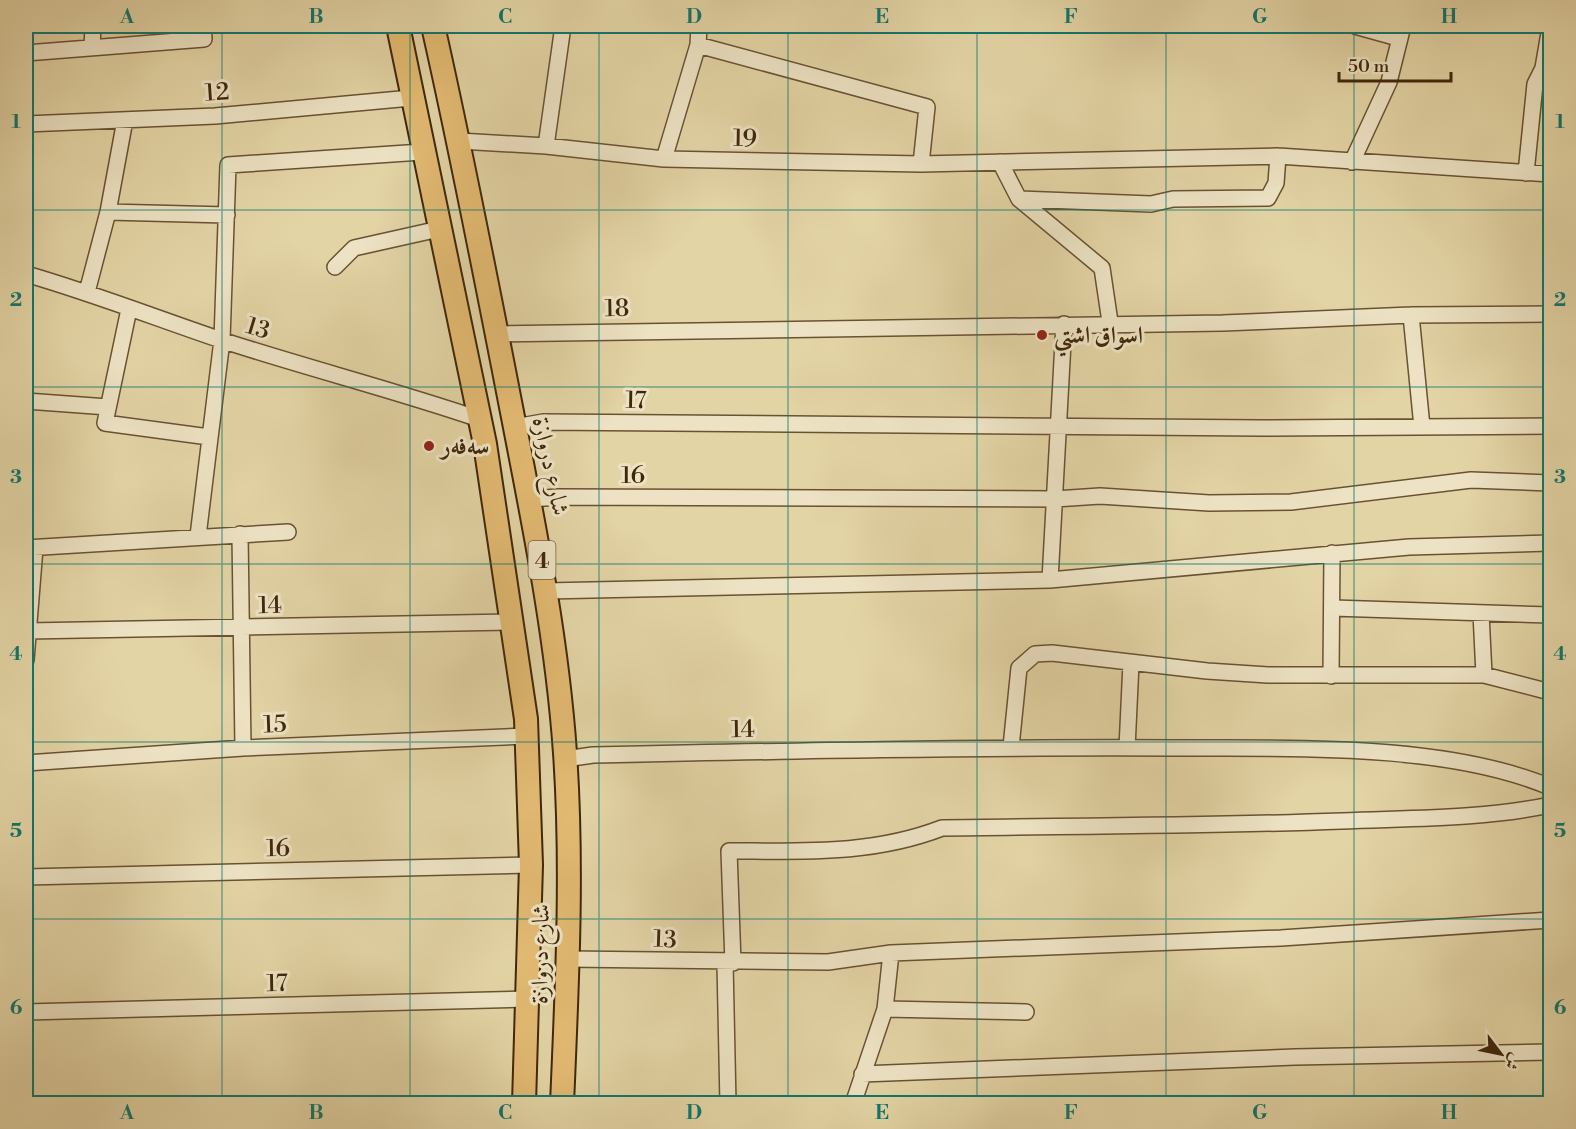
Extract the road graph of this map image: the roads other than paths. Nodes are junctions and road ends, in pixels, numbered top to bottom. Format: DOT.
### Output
graph roads {
  1 [pos="93,26"];
  2 [pos="203,26"];
  3 [pos="398,26"];
  4 [pos="433,26"];
  5 [pos="563,26"];
  6 [pos="699,26"];
  7 [pos="1355,26"];
  8 [pos="1551,27"];
  9 [pos="1400,32"];
  10 [pos="698,45"];
  11 [pos="92,47"];
  12 [pos="26,53"];
  13 [pos="1546,74"];
  14 [pos="411,99"];
  15 [pos="125,120"];
  16 [pos="26,124"];
  17 [pos="459,141"];
  18 [pos="546,146"];
  19 [pos="422,152"];
  20 [pos="1278,156"];
  21 [pos="664,159"];
  22 [pos="1000,162"];
  23 [pos="1352,162"];
  24 [pos="921,164"];
  25 [pos="1526,173"];
  26 [pos="1551,174"];
  27 [pos="1019,199"];
  28 [pos="108,212"];
  29 [pos="227,215"];
  30 [pos="439,229"];
  31 [pos="335,267"];
  32 [pos="26,274"];
  33 [pos="87,292"];
  34 [pos="129,309"];
  35 [pos="1551,314"];
  36 [pos="1411,315"];
  37 [pos="1110,322"];
  38 [pos="1064,324"];
  39 [pos="497,334"];
  40 [pos="222,340"];
  41 [pos="26,401"];
  42 [pos="108,407"];
  43 [pos="479,419"];
  44 [pos="1551,426"];
  45 [pos="515,427"];
  46 [pos="1059,427"];
  47 [pos="1422,427"];
  48 [pos="209,437"];
  49 [pos="1551,483"];
  50 [pos="531,499"];
  51 [pos="1054,499"];
  52 [pos="288,532"];
  53 [pos="240,534"];
  54 [pos="198,536"];
  55 [pos="1551,543"];
  56 [pos="30,548"];
  57 [pos="1332,553"];
  58 [pos="1050,580"];
  59 [pos="546,591"];
  60 [pos="1333,608"];
  61 [pos="1481,613"];
  62 [pos="1551,615"];
  63 [pos="513,622"];
  64 [pos="241,629"];
  65 [pos="28,631"];
  66 [pos="26,660"];
  67 [pos="1131,663"];
  68 [pos="1484,675"];
  69 [pos="1331,676"];
  70 [pos="1551,692"];
  71 [pos="527,736"];
  72 [pos="1011,747"];
  73 [pos="243,748"];
  74 [pos="1127,748"];
  75 [pos="565,759"];
  76 [pos="26,763"];
  77 [pos="1551,787"];
  78 [pos="1551,805"];
  79 [pos="531,865"];
  80 [pos="26,877"];
  81 [pos="531,892"];
  82 [pos="568,892"];
  83 [pos="1551,920"];
  84 [pos="891,953"];
  85 [pos="567,959"];
  86 [pos="729,963"];
  87 [pos="529,999"];
  88 [pos="885,1009"];
  89 [pos="26,1012"];
  90 [pos="1026,1012"];
  91 [pos="1551,1052"];
  92 [pos="862,1074"];
  93 [pos="524,1104"];
  94 [pos="562,1104"];
  95 [pos="728,1104"];
  96 [pos="853,1104"];
  1 -- 11 [label="street"];
  2 -- 11 [label="street"];
  3 -- 14 [label="main road, شارع دروازة / 4"];
  4 -- 17 [label="main road, شارع دروازة / 4"];
  5 -- 18 [label="street"];
  6 -- 10 [label="street"];
  7 -- 9 [label="street"];
  8 -- 13 [label="street"];
  9 -- 23 [label="street"];
  10 -- 21 [label="street"];
  10 -- 24 [label="street"];
  11 -- 12 [label="street"];
  13 -- 25 [label="street"];
  14 -- 15 [label="street, 12"];
  14 -- 19 [label="main road, شارع دروازة / 4"];
  15 -- 16 [label="street, 12"];
  15 -- 28 [label="street"];
  17 -- 18 [label="street, 19"];
  17 -- 39 [label="main road, شارع دروازة / 4"];
  18 -- 21 [label="street, 19"];
  19 -- 29 [label="street"];
  19 -- 30 [label="main road, شارع دروازة / 4"];
  20 -- 22 [label="street, 19"];
  20 -- 23 [label="street, 19"];
  20 -- 27 [label="street"];
  21 -- 24 [label="street, 19"];
  22 -- 24 [label="street, 19"];
  22 -- 27 [label="street"];
  23 -- 25 [label="street, 19"];
  25 -- 26 [label="street, 19"];
  27 -- 37 [label="street"];
  28 -- 29 [label="street"];
  28 -- 33 [label="street"];
  29 -- 40 [label="street"];
  30 -- 31 [label="street"];
  30 -- 43 [label="main road, شارع دروازة / 4"];
  32 -- 33 [label="street, 13"];
  33 -- 34 [label="street, 13"];
  34 -- 40 [label="street, 13"];
  34 -- 42 [label="street"];
  35 -- 36 [label="street, 18"];
  36 -- 37 [label="street, 18"];
  36 -- 47 [label="street"];
  37 -- 38 [label="street, 18"];
  38 -- 39 [label="street, 18"];
  38 -- 46 [label="street"];
  39 -- 45 [label="main road, شارع دروازة / 4"];
  40 -- 43 [label="street, 13"];
  40 -- 48 [label="street"];
  41 -- 42 [label="street"];
  42 -- 48 [label="street"];
  43 -- 63 [label="main road, شارع دروازة / 4"];
  44 -- 47 [label="street, 17"];
  45 -- 46 [label="street, 17"];
  45 -- 50 [label="main road, شارع دروازة / 4"];
  46 -- 47 [label="street, 17"];
  46 -- 51 [label="street"];
  48 -- 54 [label="street"];
  49 -- 51 [label="street, 16"];
  50 -- 51 [label="street, 16"];
  50 -- 59 [label="main road, شارع دروازة / 4"];
  51 -- 58 [label="street"];
  52 -- 53 [label="street"];
  53 -- 54 [label="street"];
  53 -- 64 [label="street"];
  54 -- 56 [label="street"];
  55 -- 57 [label="street"];
  56 -- 65 [label="street"];
  57 -- 58 [label="street"];
  57 -- 60 [label="street"];
  58 -- 59 [label="street"];
  59 -- 75 [label="main road, شارع دروازة / 4"];
  60 -- 61 [label="street"];
  60 -- 69 [label="street"];
  61 -- 62 [label="street"];
  61 -- 68 [label="street"];
  63 -- 64 [label="street, 14"];
  63 -- 71 [label="main road, شارع دروازة / 4"];
  64 -- 65 [label="street, 14"];
  64 -- 73 [label="street"];
  65 -- 66 [label="street"];
  67 -- 69 [label="street"];
  67 -- 72 [label="street"];
  67 -- 74 [label="street"];
  68 -- 69 [label="street"];
  68 -- 70 [label="street"];
  71 -- 73 [label="street, 15"];
  71 -- 79 [label="main road, شارع دروازة / 4"];
  72 -- 74 [label="street, 14"];
  72 -- 75 [label="street, 14"];
  73 -- 76 [label="street, 15"];
  74 -- 77 [label="street, 14"];
  75 -- 82 [label="main road, شارع دروازة / 4"];
  78 -- 86 [label="street"];
  79 -- 80 [label="street, 16"];
  79 -- 81 [label="main road, شارع دروازة / 4"];
  81 -- 82 [label="main road"];
  81 -- 87 [label="main road, شارع دروازة / 4"];
  82 -- 85 [label="main road, شارع دروازة / 4"];
  83 -- 84 [label="street, 13"];
  84 -- 86 [label="street, 13"];
  84 -- 88 [label="street"];
  85 -- 86 [label="street, 13"];
  85 -- 94 [label="main road, شارع دروازة / 4"];
  86 -- 95 [label="street"];
  87 -- 89 [label="street, 17"];
  87 -- 93 [label="main road, شارع دروازة / 4"];
  88 -- 90 [label="street"];
  88 -- 92 [label="street"];
  91 -- 92 [label="street"];
  92 -- 96 [label="street"];
}
